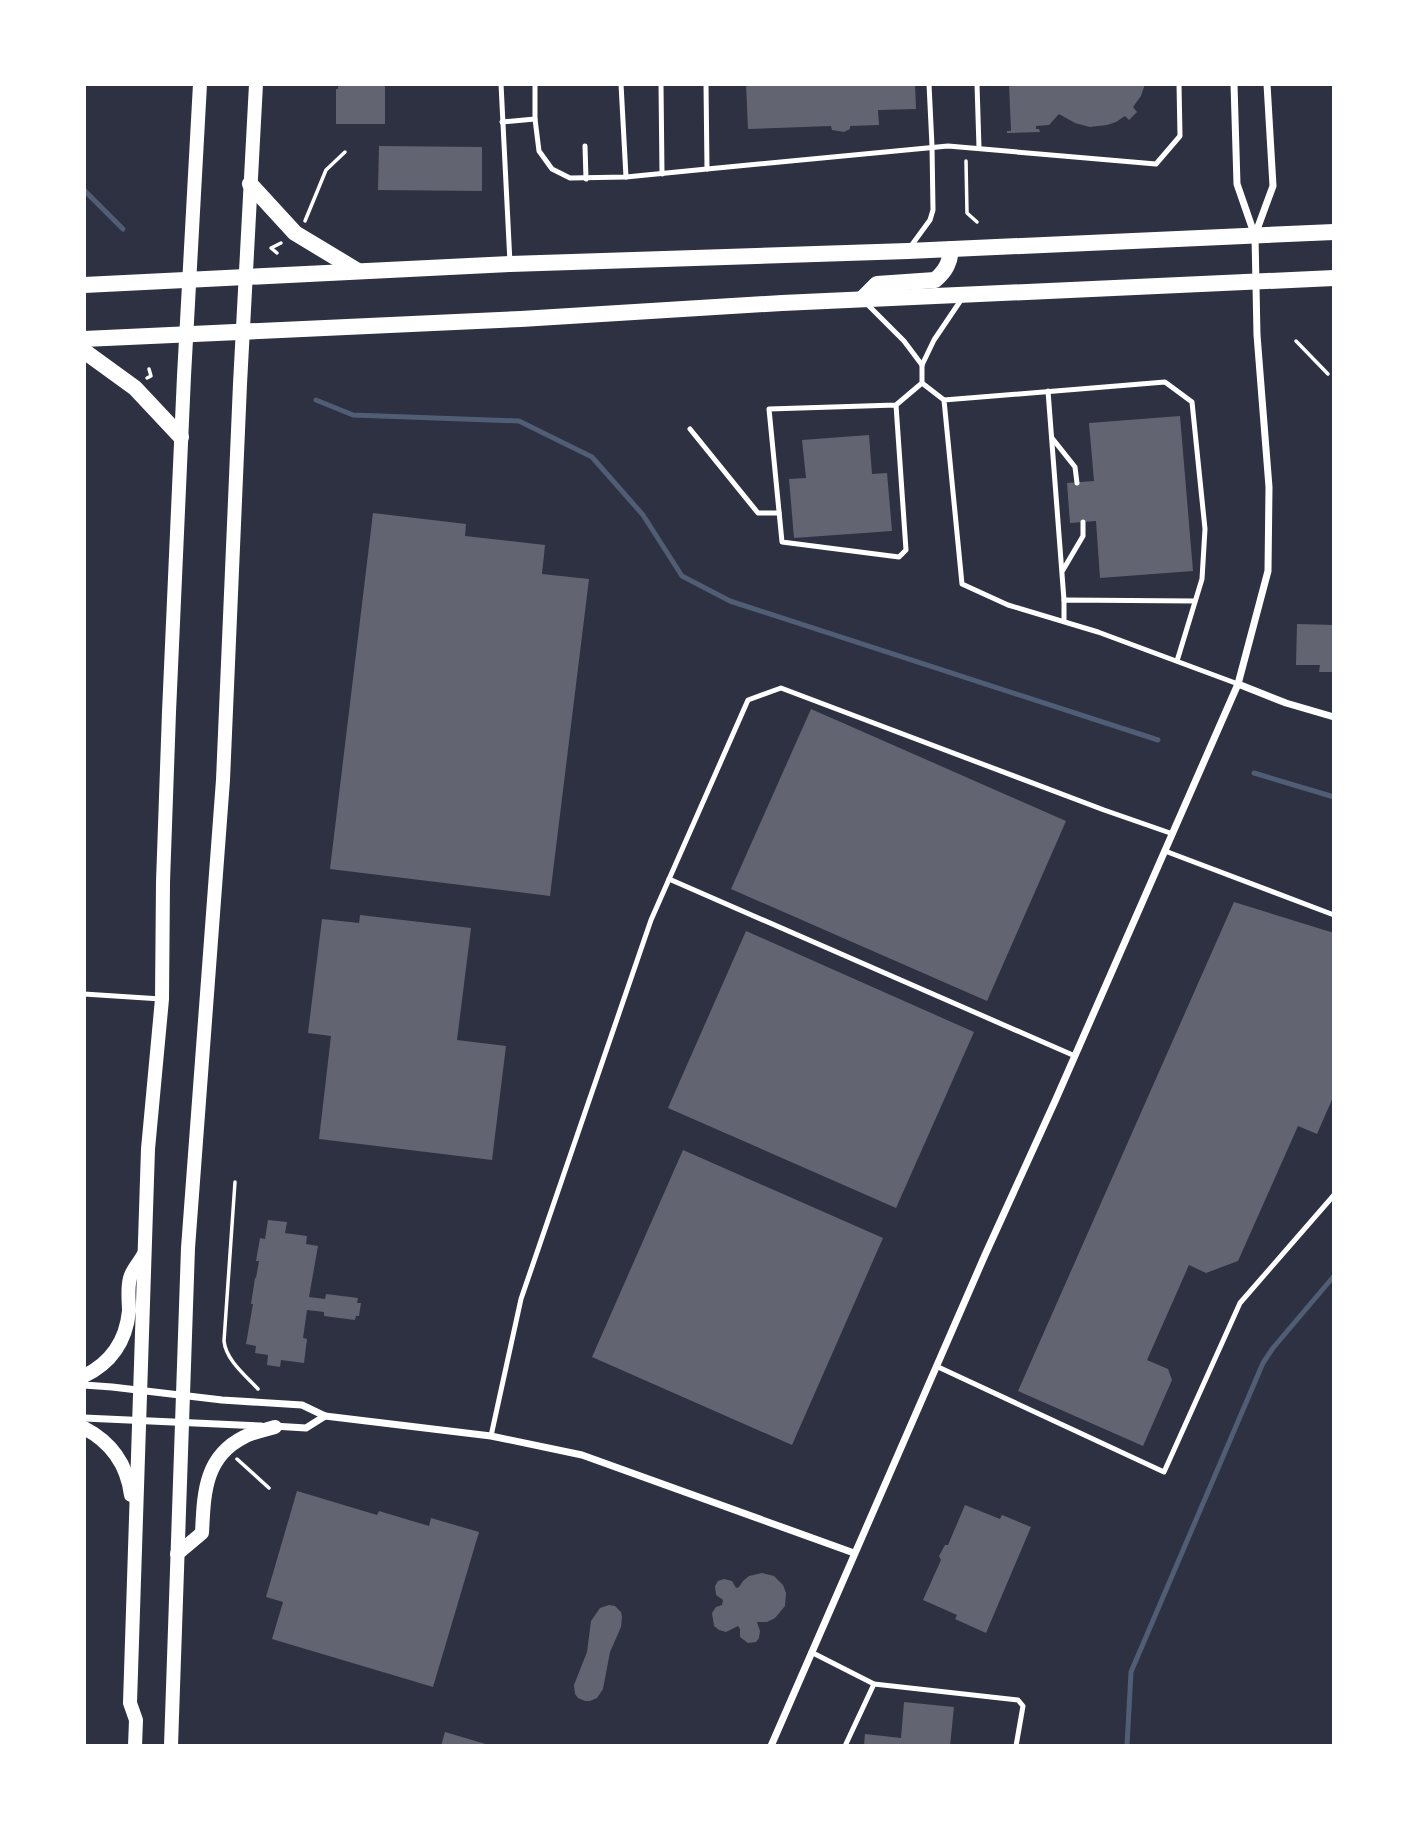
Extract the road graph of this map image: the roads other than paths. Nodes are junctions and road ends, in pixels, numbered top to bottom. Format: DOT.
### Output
graph roads {
  1 [pos="200,84"];
  2 [pos="256,84"];
  3 [pos="501,84"];
  4 [pos="535,84"];
  5 [pos="621,84"];
  6 [pos="661,84"];
  7 [pos="706,84"];
  8 [pos="929,84"];
  9 [pos="977,84"];
  10 [pos="1179,84"];
  11 [pos="1234,84"];
  12 [pos="1267,84"];
  13 [pos="535,120"];
  14 [pos="502,122"];
  15 [pos="585,146"];
  16 [pos="932,146"];
  17 [pos="979,148"];
  18 [pos="707,169"];
  19 [pos="662,174"];
  20 [pos="626,177"];
  21 [pos="586,179"];
  22 [pos="250,184"];
  23 [pos="1334,232"];
  24 [pos="1255,236"];
  25 [pos="951,249"];
  26 [pos="908,251"];
  27 [pos="510,264"];
  28 [pos="358,271"];
  29 [pos="246,276"];
  30 [pos="1334,278"];
  31 [pos="189,279"];
  32 [pos="1256,282"];
  33 [pos="84,285"];
  34 [pos="965,295"];
  35 [pos="862,299"];
  36 [pos="243,331"];
  37 [pos="186,334"];
  38 [pos="84,338"];
  39 [pos="84,351"];
  40 [pos="922,365"];
  41 [pos="922,383"];
  42 [pos="1048,391"];
  43 [pos="944,400"];
  44 [pos="897,405"];
  45 [pos="690,429"];
  46 [pos="181,437"];
  47 [pos="1052,438"];
  48 [pos="1077,483"];
  49 [pos="779,513"];
  50 [pos="1083,522"];
  51 [pos="1062,571"];
  52 [pos="1064,600"];
  53 [pos="1195,601"];
  54 [pos="1064,621"];
  55 [pos="1177,661"];
  56 [pos="1238,684"];
  57 [pos="1334,717"];
  58 [pos="1173,834"];
  59 [pos="1165,851"];
  60 [pos="669,879"];
  61 [pos="1334,915"];
  62 [pos="84,994"];
  63 [pos="162,999"];
  64 [pos="1075,1056"];
  65 [pos="1334,1195"];
  66 [pos="145,1253"];
  67 [pos="936,1366"];
  68 [pos="84,1376"];
  69 [pos="84,1385"];
  70 [pos="141,1390"];
  71 [pos="183,1396"];
  72 [pos="325,1416"];
  73 [pos="84,1418"];
  74 [pos="139,1421"];
  75 [pos="182,1423"];
  76 [pos="84,1427"];
  77 [pos="275,1427"];
  78 [pos="491,1436"];
  79 [pos="136,1527"];
  80 [pos="177,1553"];
  81 [pos="854,1553"];
  82 [pos="811,1652"];
  83 [pos="874,1684"];
  84 [pos="135,1746"];
  85 [pos="172,1746"];
  86 [pos="771,1746"];
  87 [pos="845,1746"];
  88 [pos="1016,1746"];
  1 -- 31 [label="main road"];
  2 -- 22 [label="main road"];
  3 -- 14 [label="lane"];
  4 -- 13 [label="lane"];
  5 -- 20 [label="lane"];
  6 -- 19 [label="lane"];
  7 -- 18 [label="lane"];
  8 -- 16 [label="lane"];
  9 -- 17 [label="lane"];
  10 -- 17 [label="lane"];
  11 -- 24 [label="street"];
  12 -- 24 [label="street"];
  13 -- 14 [label="lane"];
  13 -- 21 [label="lane"];
  14 -- 27 [label="lane"];
  15 -- 21 [label="lane"];
  16 -- 17 [label="lane"];
  16 -- 18 [label="lane"];
  16 -- 26 [label="lane"];
  18 -- 19 [label="lane"];
  19 -- 20 [label="lane"];
  20 -- 21 [label="lane"];
  22 -- 28 [label="main road"];
  22 -- 29 [label="main road"];
  23 -- 24 [label="main road"];
  24 -- 25 [label="main road"];
  24 -- 32 [label="street"];
  25 -- 26 [label="main road"];
  25 -- 35 [label="main road"];
  26 -- 27 [label="main road"];
  27 -- 28 [label="main road"];
  28 -- 29 [label="main road"];
  29 -- 31 [label="main road"];
  29 -- 36 [label="main road"];
  30 -- 32 [label="main road"];
  31 -- 33 [label="main road"];
  31 -- 37 [label="main road"];
  32 -- 34 [label="main road"];
  32 -- 56 [label="street"];
  34 -- 35 [label="main road"];
  34 -- 40 [label="lane"];
  35 -- 36 [label="main road"];
  35 -- 40 [label="lane"];
  36 -- 37 [label="main road"];
  36 -- 71 [label="main road"];
  37 -- 38 [label="main road"];
  37 -- 46 [label="main road"];
  39 -- 46 [label="main road"];
  40 -- 41 [label="lane"];
  41 -- 43 [label="lane"];
  41 -- 44 [label="lane"];
  42 -- 43 [label="lane"];
  42 -- 47 [label="lane"];
  42 -- 53 [label="lane"];
  43 -- 54 [label="lane"];
  44 -- 49 [label="lane"];
  44 -- 49 [label="lane"];
  45 -- 49 [label="lane"];
  46 -- 63 [label="main road"];
  47 -- 48 [label="lane"];
  47 -- 51 [label="lane"];
  50 -- 51 [label="lane"];
  51 -- 52 [label="lane"];
  52 -- 53 [label="lane"];
  52 -- 54 [label="lane"];
  53 -- 55 [label="lane"];
  54 -- 55 [label="lane"];
  55 -- 56 [label="lane"];
  56 -- 57 [label="street"];
  56 -- 58 [label="street"];
  58 -- 59 [label="street"];
  58 -- 60 [label="lane"];
  59 -- 61 [label="lane"];
  59 -- 64 [label="street"];
  60 -- 64 [label="lane"];
  60 -- 78 [label="lane"];
  62 -- 63 [label="lane"];
  63 -- 66 [label="main road"];
  64 -- 67 [label="street"];
  65 -- 67 [label="lane"];
  66 -- 68 [label="main road"];
  66 -- 70 [label="main road"];
  67 -- 81 [label="street"];
  69 -- 70 [label="street"];
  70 -- 71 [label="street"];
  70 -- 74 [label="main road"];
  71 -- 72 [label="street"];
  71 -- 75 [label="main road"];
  72 -- 77 [label="street"];
  72 -- 78 [label="street"];
  73 -- 74 [label="street"];
  74 -- 75 [label="street"];
  74 -- 79 [label="main road"];
  75 -- 77 [label="street"];
  75 -- 80 [label="main road"];
  76 -- 79 [label="main road"];
  77 -- 80 [label="main road"];
  78 -- 81 [label="street"];
  79 -- 84 [label="main road"];
  80 -- 85 [label="main road"];
  81 -- 82 [label="street"];
  82 -- 83 [label="lane"];
  82 -- 86 [label="street"];
  83 -- 87 [label="lane"];
  83 -- 88 [label="lane"];
}
